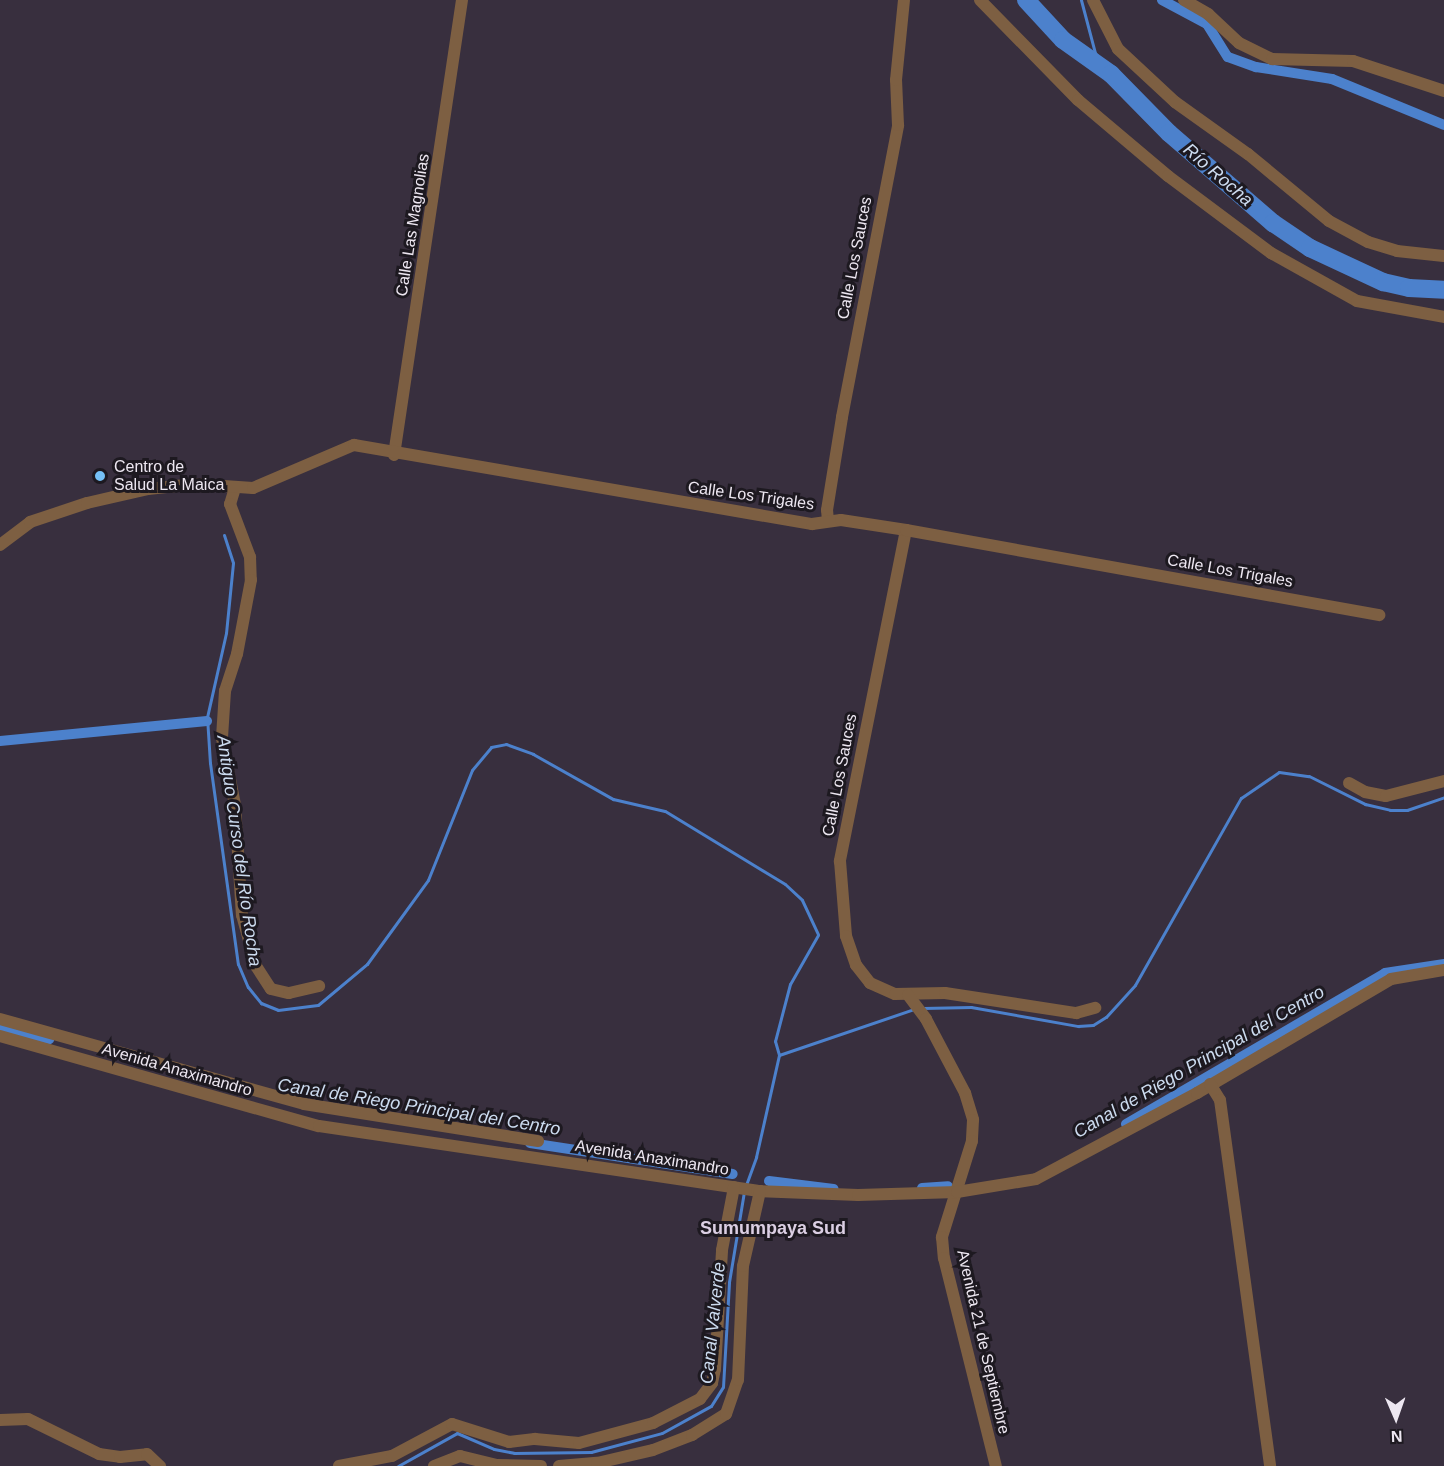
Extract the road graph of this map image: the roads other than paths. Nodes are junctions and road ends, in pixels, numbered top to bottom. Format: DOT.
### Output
graph roads {
  1 [pos="462,0"];
  2 [pos="904,0"];
  3 [pos="980,0"];
  4 [pos="1093,0"];
  5 [pos="1184,0"];
  6 [pos="1444,92"];
  7 [pos="1444,256"];
  8 [pos="1444,317"];
  9 [pos="394,455"];
  10 [pos="235,488"];
  11 [pos="828,521"];
  12 [pos="906,530"];
  13 [pos="0,545"];
  14 [pos="1379,615"];
  15 [pos="1444,781"];
  16 [pos="1349,783"];
  17 [pos="1444,970"];
  18 [pos="319,986"];
  19 [pos="910,998"];
  20 [pos="1095,1008"];
  21 [pos="0,1019"];
  22 [pos="0,1036"];
  23 [pos="1210,1084"];
  24 [pos="538,1141"];
  25 [pos="739,1188"];
  26 [pos="758,1191"];
  27 [pos="957,1192"];
  28 [pos="0,1420"];
  29 [pos="160,1466"];
  30 [pos="339,1466"];
  31 [pos="434,1466"];
  32 [pos="541,1466"];
  33 [pos="560,1466"];
  34 [pos="996,1466"];
  35 [pos="1270,1466"];
  1 -- 9 [label="street, Calle Las Magnolias"];
  2 -- 11 [label="street, Calle Los Sauces"];
  3 -- 8 [label="street"];
  4 -- 7 [label="street"];
  5 -- 6 [label="street"];
  9 -- 10 [label="street, Calle Los Trigales"];
  9 -- 11 [label="street, Calle Los Trigales"];
  10 -- 13 [label="street, Calle Los Trigales"];
  10 -- 18 [label="street"];
  11 -- 12 [label="street, Calle Los Trigales"];
  12 -- 14 [label="street, Calle Los Trigales"];
  12 -- 19 [label="street, Calle Los Sauces"];
  15 -- 16 [label="street"];
  17 -- 23 [label="street, Avenida Anaximandro"];
  19 -- 20 [label="street, Calle Los Sauces"];
  19 -- 27 [label="street, Avenida 21 de Septiembre"];
  21 -- 24 [label="street, Avenida Anaximandro"];
  22 -- 25 [label="street, Avenida Anaximandro"];
  23 -- 27 [label="street, Avenida Anaximandro"];
  23 -- 35 [label="street"];
  25 -- 26 [label="street, Avenida Anaximandro"];
  25 -- 30 [label="street"];
  26 -- 27 [label="street, Avenida Anaximandro"];
  26 -- 33 [label="street"];
  27 -- 34 [label="street, Avenida 21 de Septiembre"];
  28 -- 29 [label="street"];
  31 -- 32 [label="street"];
}
